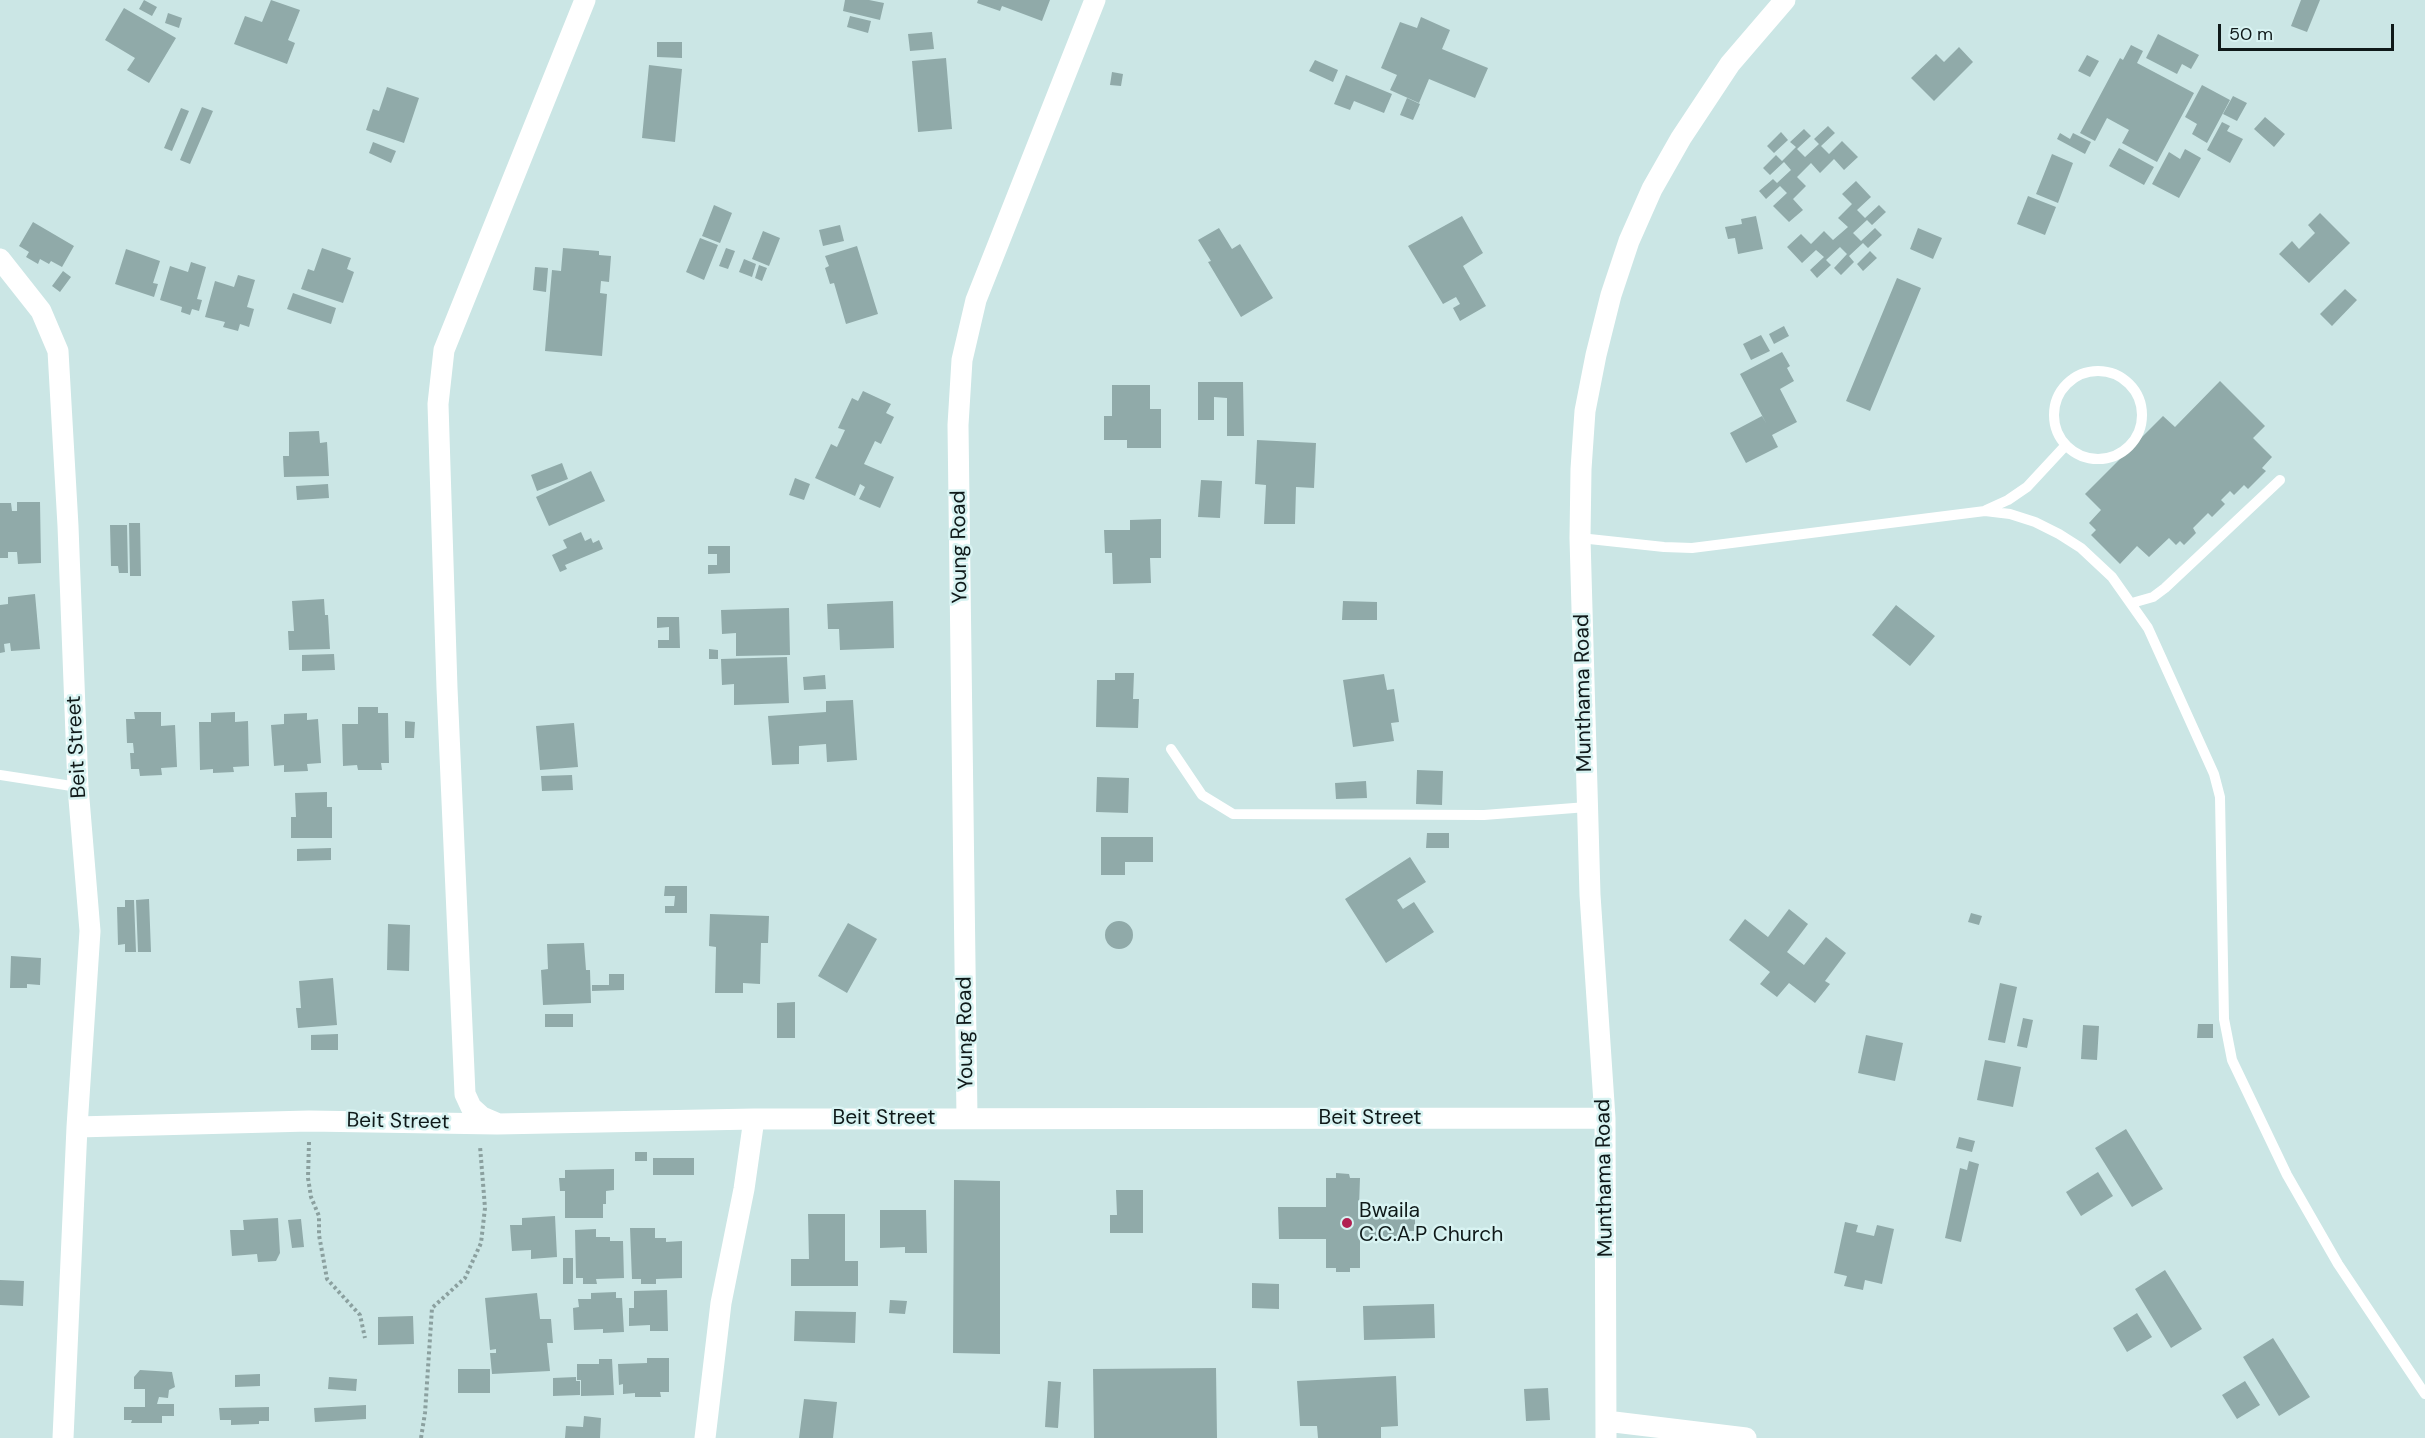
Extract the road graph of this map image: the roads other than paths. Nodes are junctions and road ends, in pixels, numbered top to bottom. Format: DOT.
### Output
graph roads {
  1 [pos="585,0"];
  2 [pos="1095,0"];
  3 [pos="1785,0"];
  4 [pos="0,259"];
  5 [pos="2066,445"];
  6 [pos="2280,480"];
  7 [pos="1985,511"];
  8 [pos="1580,538"];
  9 [pos="2132,603"];
  10 [pos="1171,749"];
  11 [pos="0,775"];
  12 [pos="78,787"];
  13 [pos="1587,807"];
  14 [pos="967,1118"];
  15 [pos="1605,1118"];
  16 [pos="754,1119"];
  17 [pos="497,1124"];
  18 [pos="77,1127"];
  19 [pos="2425,1394"];
  20 [pos="1606,1430"];
  21 [pos="63,1438"];
  22 [pos="705,1438"];
  23 [pos="1746,1438"];
  1 -- 17 [label="street"];
  2 -- 14 [label="street, Young Road"];
  3 -- 8 [label="street, Munthama Road"];
  4 -- 12 [label="street, Beit Street"];
  5 -- 5 [label="lane"];
  5 -- 7 [label="lane"];
  6 -- 9 [label="lane"];
  7 -- 8 [label="lane"];
  7 -- 9 [label="lane"];
  8 -- 13 [label="street, Munthama Road"];
  9 -- 19 [label="lane"];
  10 -- 13 [label="lane"];
  11 -- 12 [label="lane"];
  12 -- 18 [label="street, Beit Street"];
  13 -- 15 [label="street, Munthama Road"];
  14 -- 15 [label="street, Beit Street"];
  14 -- 16 [label="street, Beit Street"];
  15 -- 20 [label="street, Munthama Road"];
  16 -- 17 [label="street, Beit Street"];
  16 -- 22 [label="street"];
  17 -- 18 [label="street, Beit Street"];
  18 -- 21 [label="street"];
  20 -- 23 [label="street"];
}
